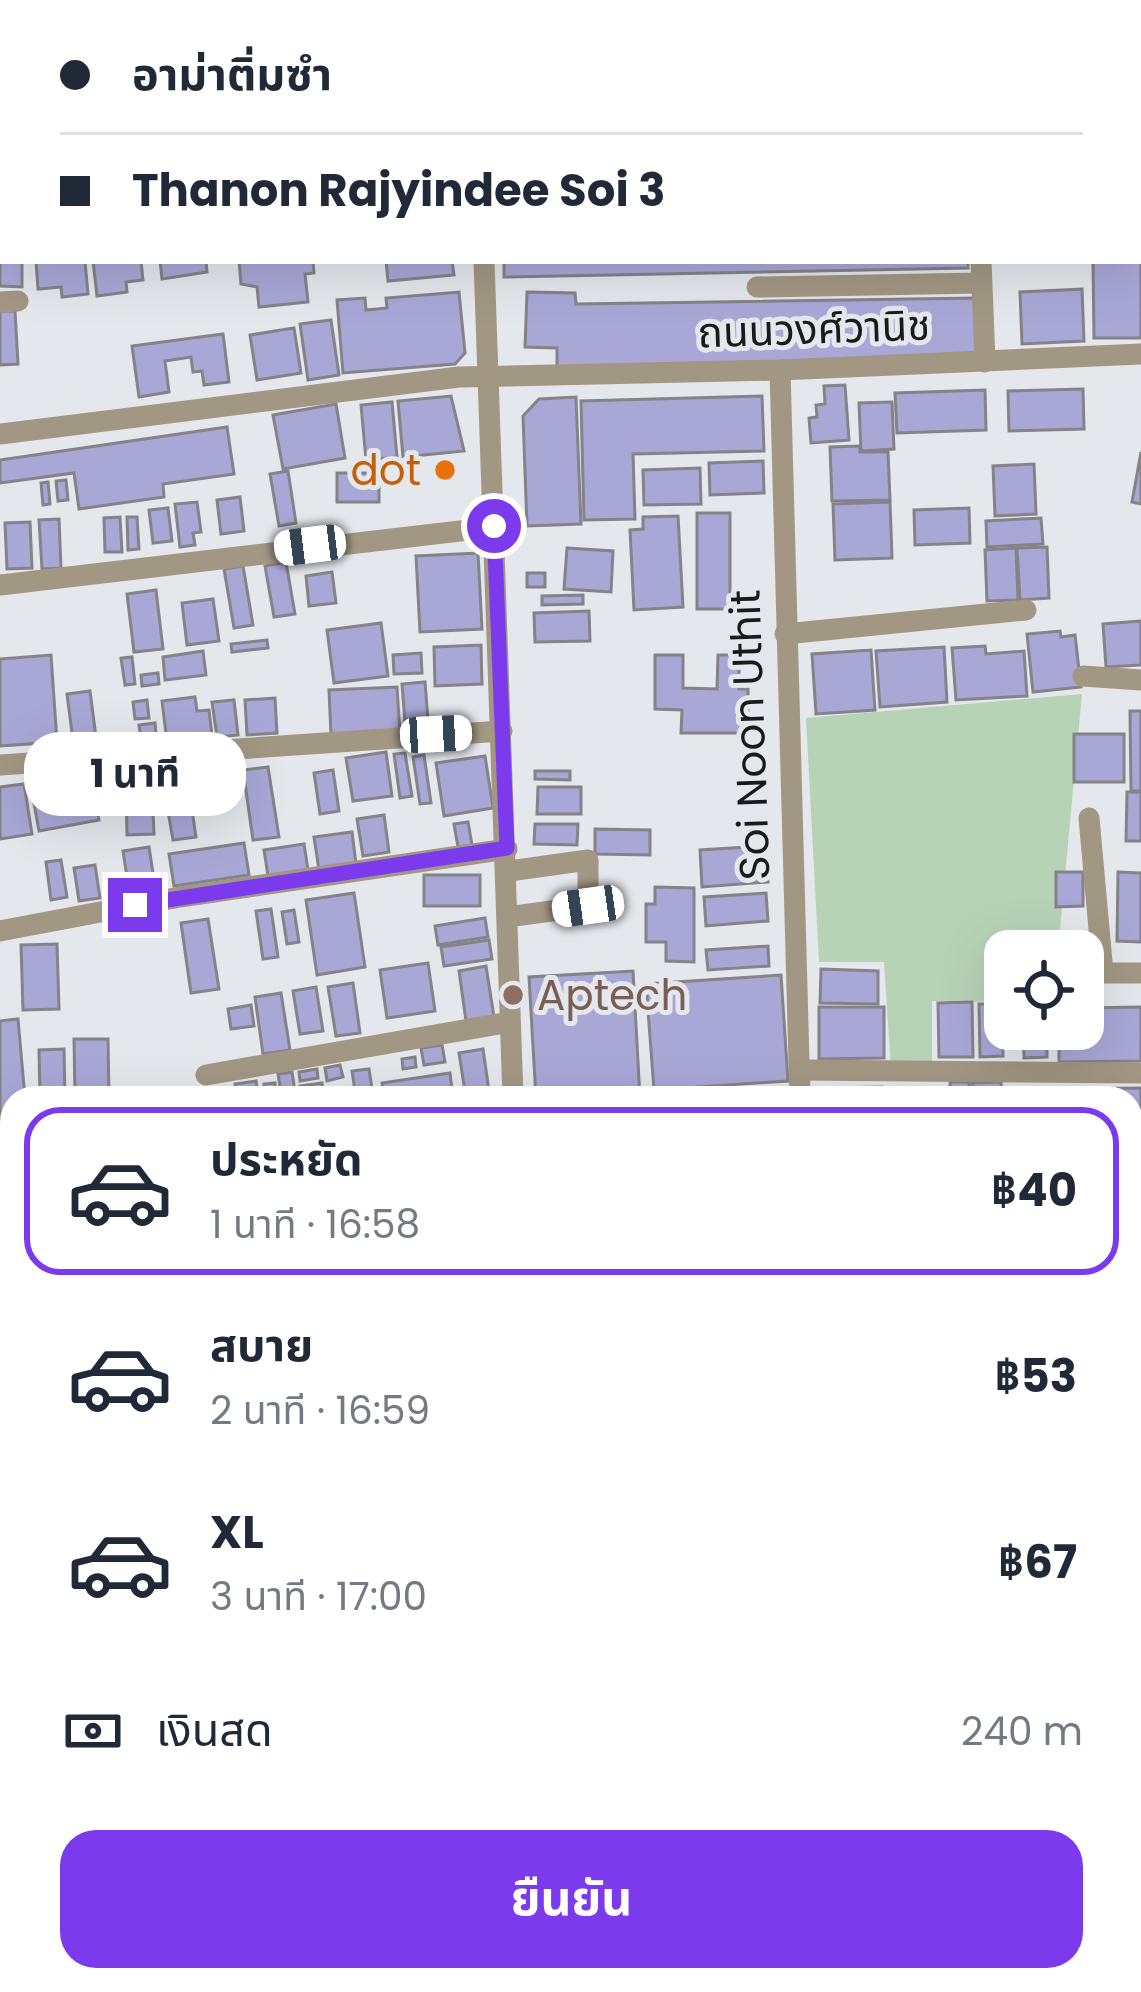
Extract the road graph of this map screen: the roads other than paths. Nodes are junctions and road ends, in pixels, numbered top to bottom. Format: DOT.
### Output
graph roads {
  1 [pos="484,264"];
  2 [pos="981,272"];
  3 [pos="757,287"];
  4 [pos="1141,354"];
  5 [pos="985,362"];
  6 [pos="780,370"];
  7 [pos="489,380"];
  8 [pos="0,434"];
  9 [pos="494,526"];
  10 [pos="0,585"];
  11 [pos="1026,610"];
  12 [pos="785,634"];
  13 [pos="1083,676"];
  14 [pos="1141,680"];
  15 [pos="502,731"];
  16 [pos="0,765"];
  17 [pos="1089,818"];
  18 [pos="508,860"];
  19 [pos="507,917"];
  20 [pos="0,931"];
  21 [pos="1141,973"];
  22 [pos="510,1022"];
  23 [pos="800,1070"];
  24 [pos="1141,1073"];
  25 [pos="206,1075"];
  26 [pos="513,1086"];
  27 [pos="800,1086"];
  1 -- 7 [label="street"];
  2 -- 3 [label="street"];
  2 -- 5 [label="street"];
  4 -- 5 [label="street, ถนนวงศ์วานิช"];
  5 -- 6 [label="street, ถนนวงศ์วานิช"];
  6 -- 7 [label="street, ถนนวงศ์วานิช"];
  6 -- 12 [label="street, Soi Noon Uthit"];
  7 -- 8 [label="street, ถนนวงศ์วานิช"];
  7 -- 9 [label="street"];
  9 -- 10 [label="street"];
  9 -- 15 [label="street"];
  11 -- 12 [label="street"];
  12 -- 23 [label="street, Soi Noon Uthit"];
  13 -- 14 [label="street"];
  15 -- 16 [label="street"];
  15 -- 18 [label="street"];
  17 -- 21 [label="street"];
  18 -- 19 [label="street"];
  18 -- 19 [label="street"];
  18 -- 20 [label="street"];
  19 -- 22 [label="street"];
  22 -- 25 [label="street"];
  22 -- 26 [label="street"];
  23 -- 24 [label="street"];
  23 -- 27 [label="street, Soi Noon Uthit"];
}
